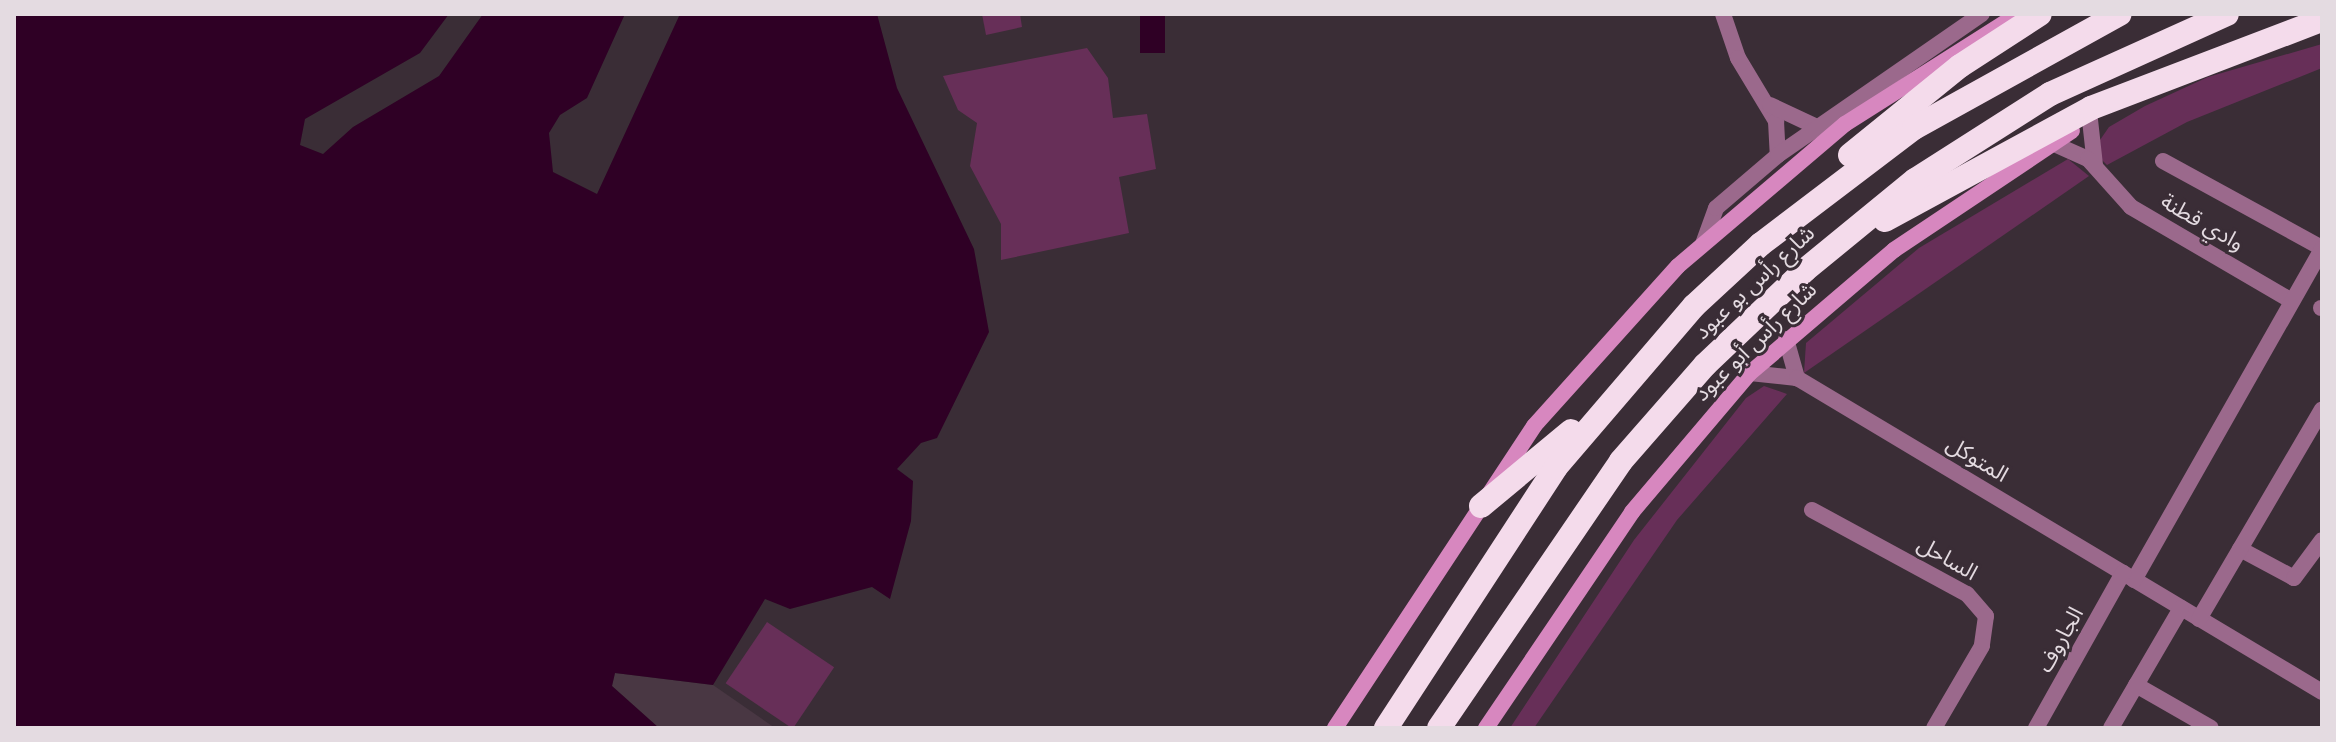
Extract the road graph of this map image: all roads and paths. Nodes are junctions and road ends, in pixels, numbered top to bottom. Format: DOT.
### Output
graph roads {
  1 [pos="1723,14"];
  2 [pos="1982,14"];
  3 [pos="2018,14"];
  4 [pos="2040,14"];
  5 [pos="2120,14"];
  6 [pos="2227,14"];
  7 [pos="2322,20"];
  8 [pos="2150,83"];
  9 [pos="1769,104"];
  10 [pos="2090,120"];
  11 [pos="1815,126"];
  12 [pos="2052,143"];
  13 [pos="1778,155"];
  14 [pos="2163,161"];
  15 [pos="2099,174"];
  16 [pos="1703,244"];
  17 [pos="1761,244"];
  18 [pos="2322,248"];
  19 [pos="1805,270"];
  20 [pos="2292,301"];
  21 [pos="1786,339"];
  22 [pos="1750,373"];
  23 [pos="1797,378"];
  24 [pos="1606,402"];
  25 [pos="2322,409"];
  26 [pos="1481,506"];
  27 [pos="1812,510"];
  28 [pos="2322,540"];
  29 [pos="2240,549"];
  30 [pos="2129,577"];
  31 [pos="2181,608"];
  32 [pos="2199,619"];
  33 [pos="2136,685"];
  34 [pos="2322,692"];
  35 [pos="2200,725"];
  36 [pos="1335,728"];
  37 [pos="1386,728"];
  38 [pos="1439,728"];
  39 [pos="1486,728"];
  40 [pos="1934,728"];
  41 [pos="2036,728"];
  42 [pos="2111,728"];
  1 -- 9 [label="street"];
  2 -- 11 [label="street"];
  3 -- 16 [label="street"];
  4 -- 17 [label="highway"];
  5 -- 17 [label="highway, شارع رأس بو عبود"];
  6 -- 19 [label="highway, شارع رأس بو عبود"];
  7 -- 8 [label="highway"];
  8 -- 10 [label="street, شارع رأس أبو عبود"];
  8 -- 19 [label="highway"];
  9 -- 11 [label="street"];
  9 -- 13 [label="street"];
  10 -- 12 [label="street, شارع رأس أبو عبود"];
  10 -- 15 [label="street"];
  11 -- 13 [label="street"];
  12 -- 15 [label="street, وادي قطنة"];
  12 -- 21 [label="street, شارع رأس أبو عبود"];
  13 -- 16 [label="street"];
  14 -- 18 [label="street"];
  15 -- 20 [label="street, وادي قطنة"];
  16 -- 26 [label="street"];
  17 -- 24 [label="highway, شارع رأس بو عبود"];
  18 -- 20 [label="street"];
  19 -- 38 [label="highway, شارع رأس بو عبود"];
  20 -- 30 [label="street"];
  21 -- 22 [label="street, شارع رأس أبو عبود"];
  21 -- 23 [label="street"];
  22 -- 23 [label="street, المتوكل"];
  22 -- 39 [label="street, شارع رأس أبو عبود"];
  23 -- 30 [label="street, المتوكل"];
  24 -- 26 [label="highway"];
  24 -- 37 [label="highway, شارع رأس بو عبود"];
  25 -- 29 [label="street"];
  26 -- 36 [label="street"];
  27 -- 40 [label="street, الساحل"];
  28 -- 29 [label="street"];
  29 -- 32 [label="street"];
  30 -- 31 [label="street, المتوكل"];
  30 -- 41 [label="street, الجاروف"];
  31 -- 32 [label="street, المتوكل"];
  31 -- 33 [label="street"];
  32 -- 34 [label="street, المتوكل"];
  33 -- 35 [label="street"];
  33 -- 42 [label="street"];
}
